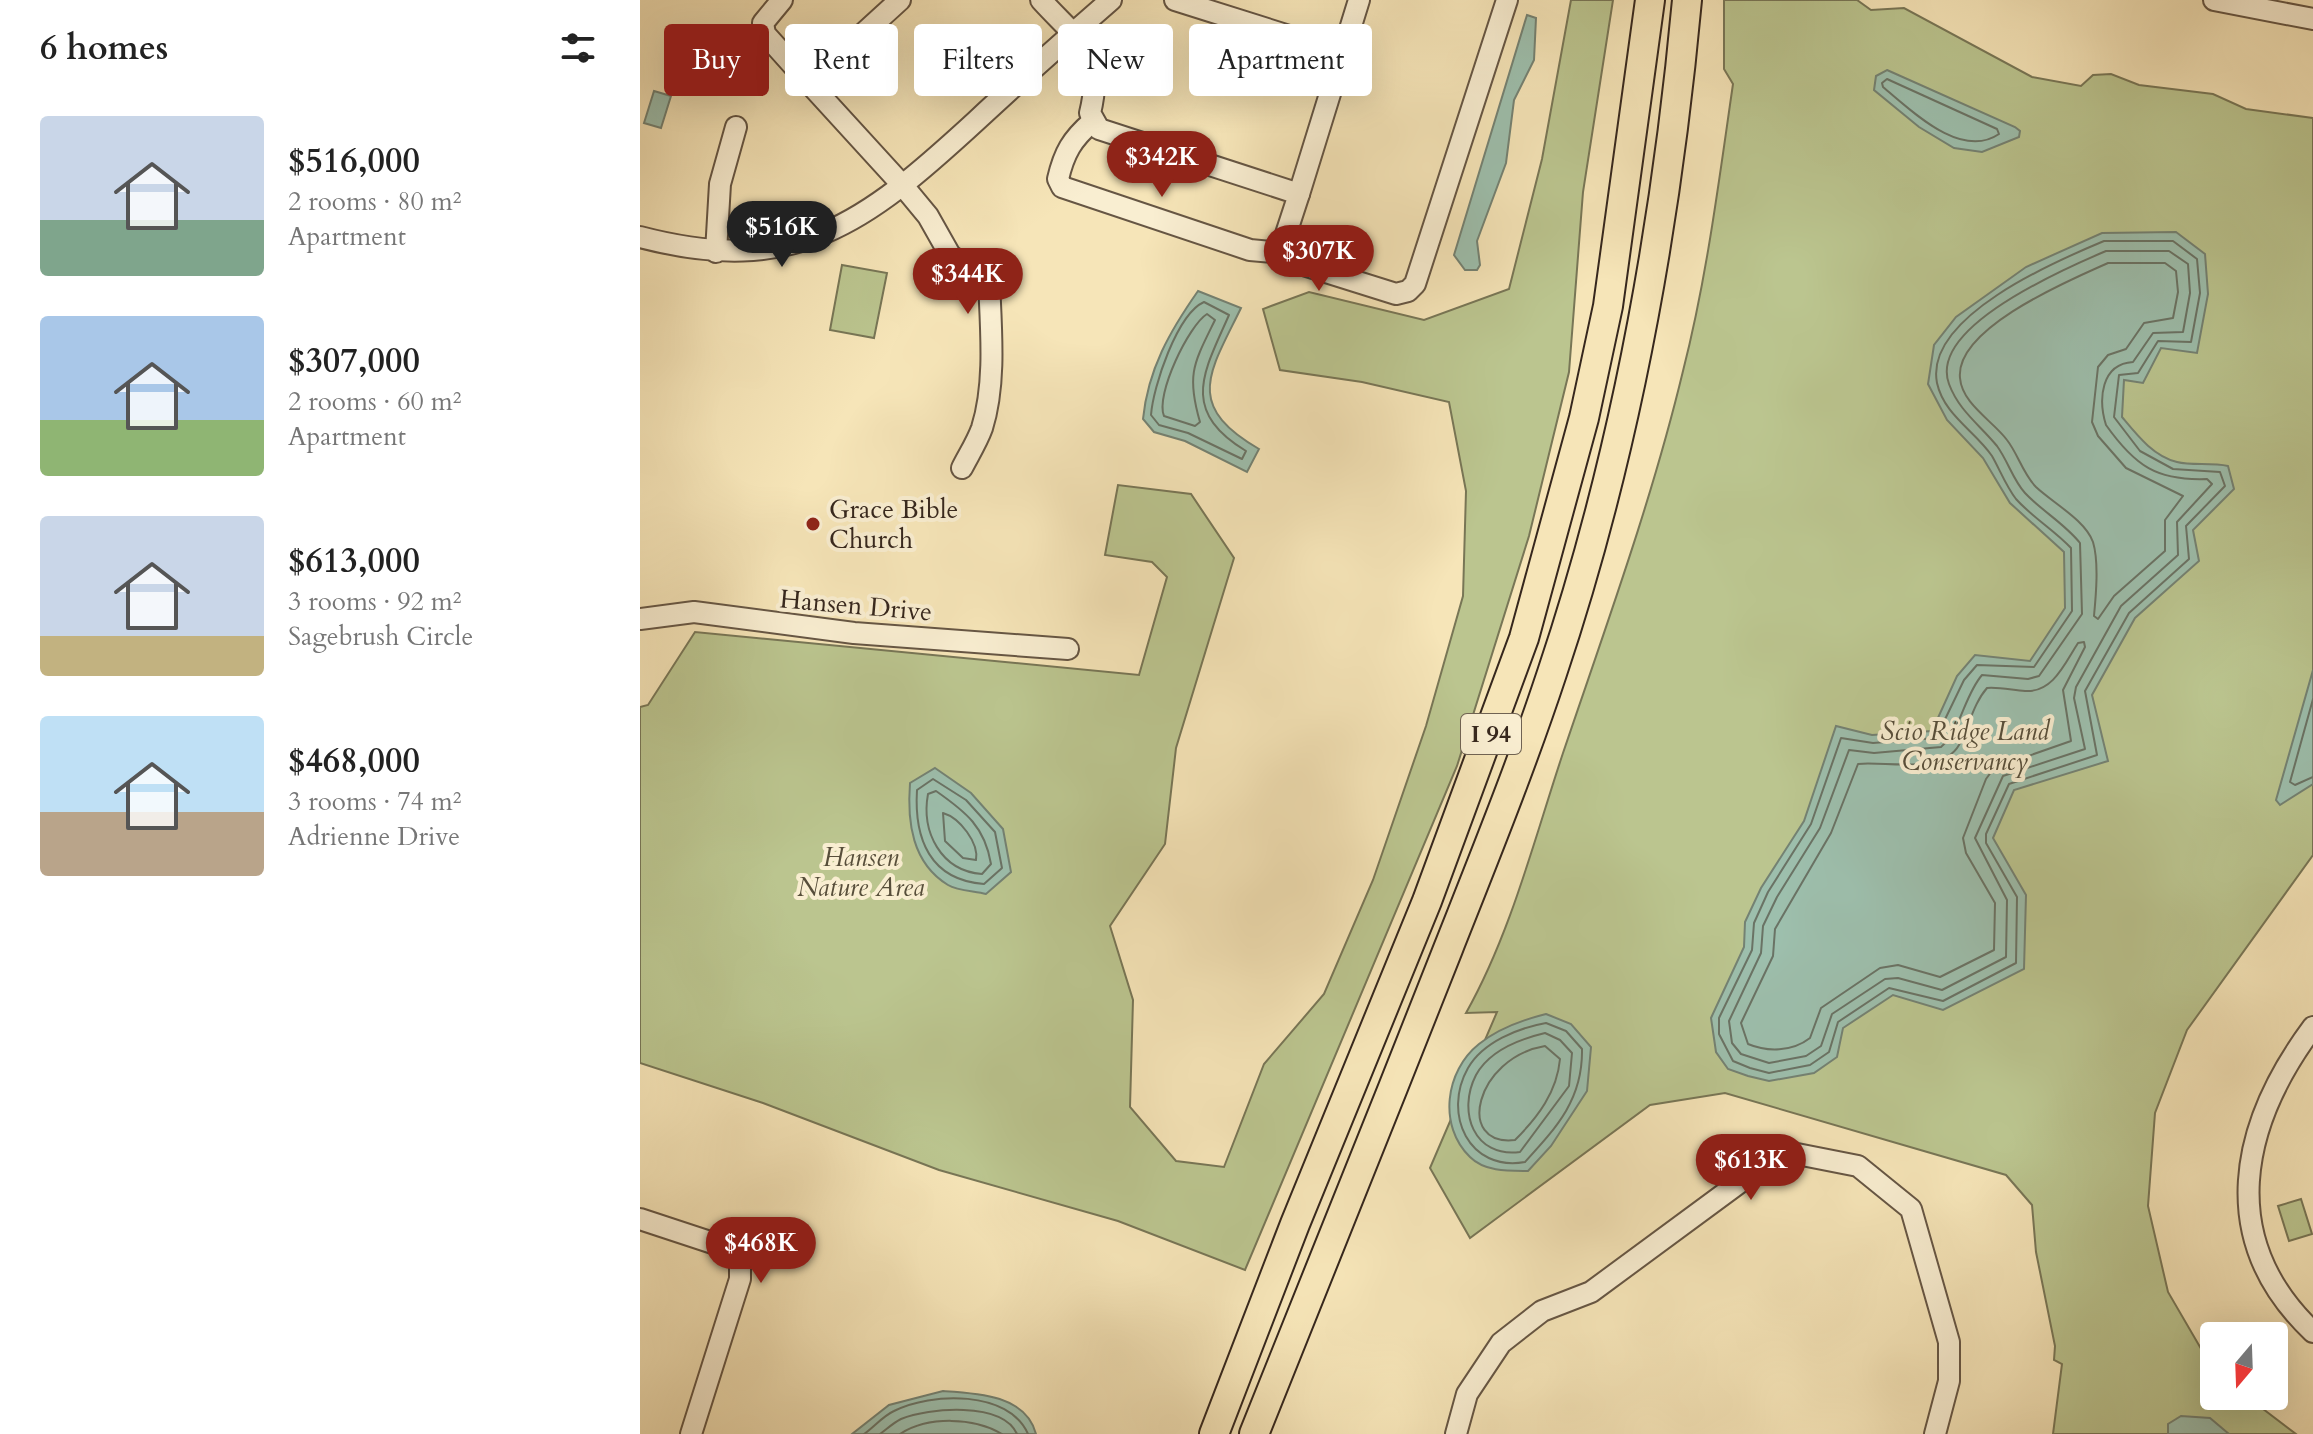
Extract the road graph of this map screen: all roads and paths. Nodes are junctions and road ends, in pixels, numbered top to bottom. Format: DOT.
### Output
graph roads {
  1 [pos="782,0"];
  2 [pos="900,0"];
  3 [pos="1041,0"];
  4 [pos="1111,0"];
  5 [pos="1175,0"];
  6 [pos="1359,0"];
  7 [pos="1507,0"];
  8 [pos="1650,0"];
  9 [pos="1687,0"];
  10 [pos="2214,0"];
  11 [pos="2313,19"];
  12 [pos="874,24"];
  13 [pos="1062,24"];
  14 [pos="1083,24"];
  15 [pos="1251,24"];
  16 [pos="1352,24"];
  17 [pos="1058,46"];
  18 [pos="785,56"];
  19 [pos="821,96"];
  20 [pos="1094,96"];
  21 [pos="1330,96"];
  22 [pos="1092,122"];
  23 [pos="736,127"];
  24 [pos="904,187"];
  25 [pos="1299,194"];
  26 [pos="640,237"];
  27 [pos="716,252"];
  28 [pos="1284,253"];
  29 [pos="962,468"];
  30 [pos="640,619"];
  31 [pos="1068,649"];
  32 [pos="2313,1027"];
  33 [pos="640,1219"];
  34 [pos="2313,1332"];
  35 [pos="691,1434"];
  36 [pos="1214,1434"];
  37 [pos="1254,1434"];
  38 [pos="1456,1434"];
  39 [pos="1935,1434"];
  1 -- 18 [label="street"];
  2 -- 12 [label="street"];
  3 -- 13 [label="street"];
  4 -- 14 [label="street"];
  5 -- 15 [label="street"];
  6 -- 16 [label="street"];
  7 -- 28 [label="street"];
  8 -- 36 [label="highway, I 94"];
  9 -- 37 [label="highway, I 94"];
  10 -- 11 [label="street"];
  17 -- 24 [label="street"];
  19 -- 24 [label="street"];
  20 -- 22 [label="street"];
  21 -- 25 [label="street"];
  22 -- 25 [label="street"];
  22 -- 28 [label="street"];
  23 -- 27 [label="street"];
  24 -- 27 [label="street"];
  24 -- 29 [label="street"];
  25 -- 28 [label="street"];
  26 -- 27 [label="street"];
  30 -- 31 [label="street, Hansen Drive"];
  32 -- 34 [label="street"];
  33 -- 35 [label="street"];
  38 -- 39 [label="street"];
}
